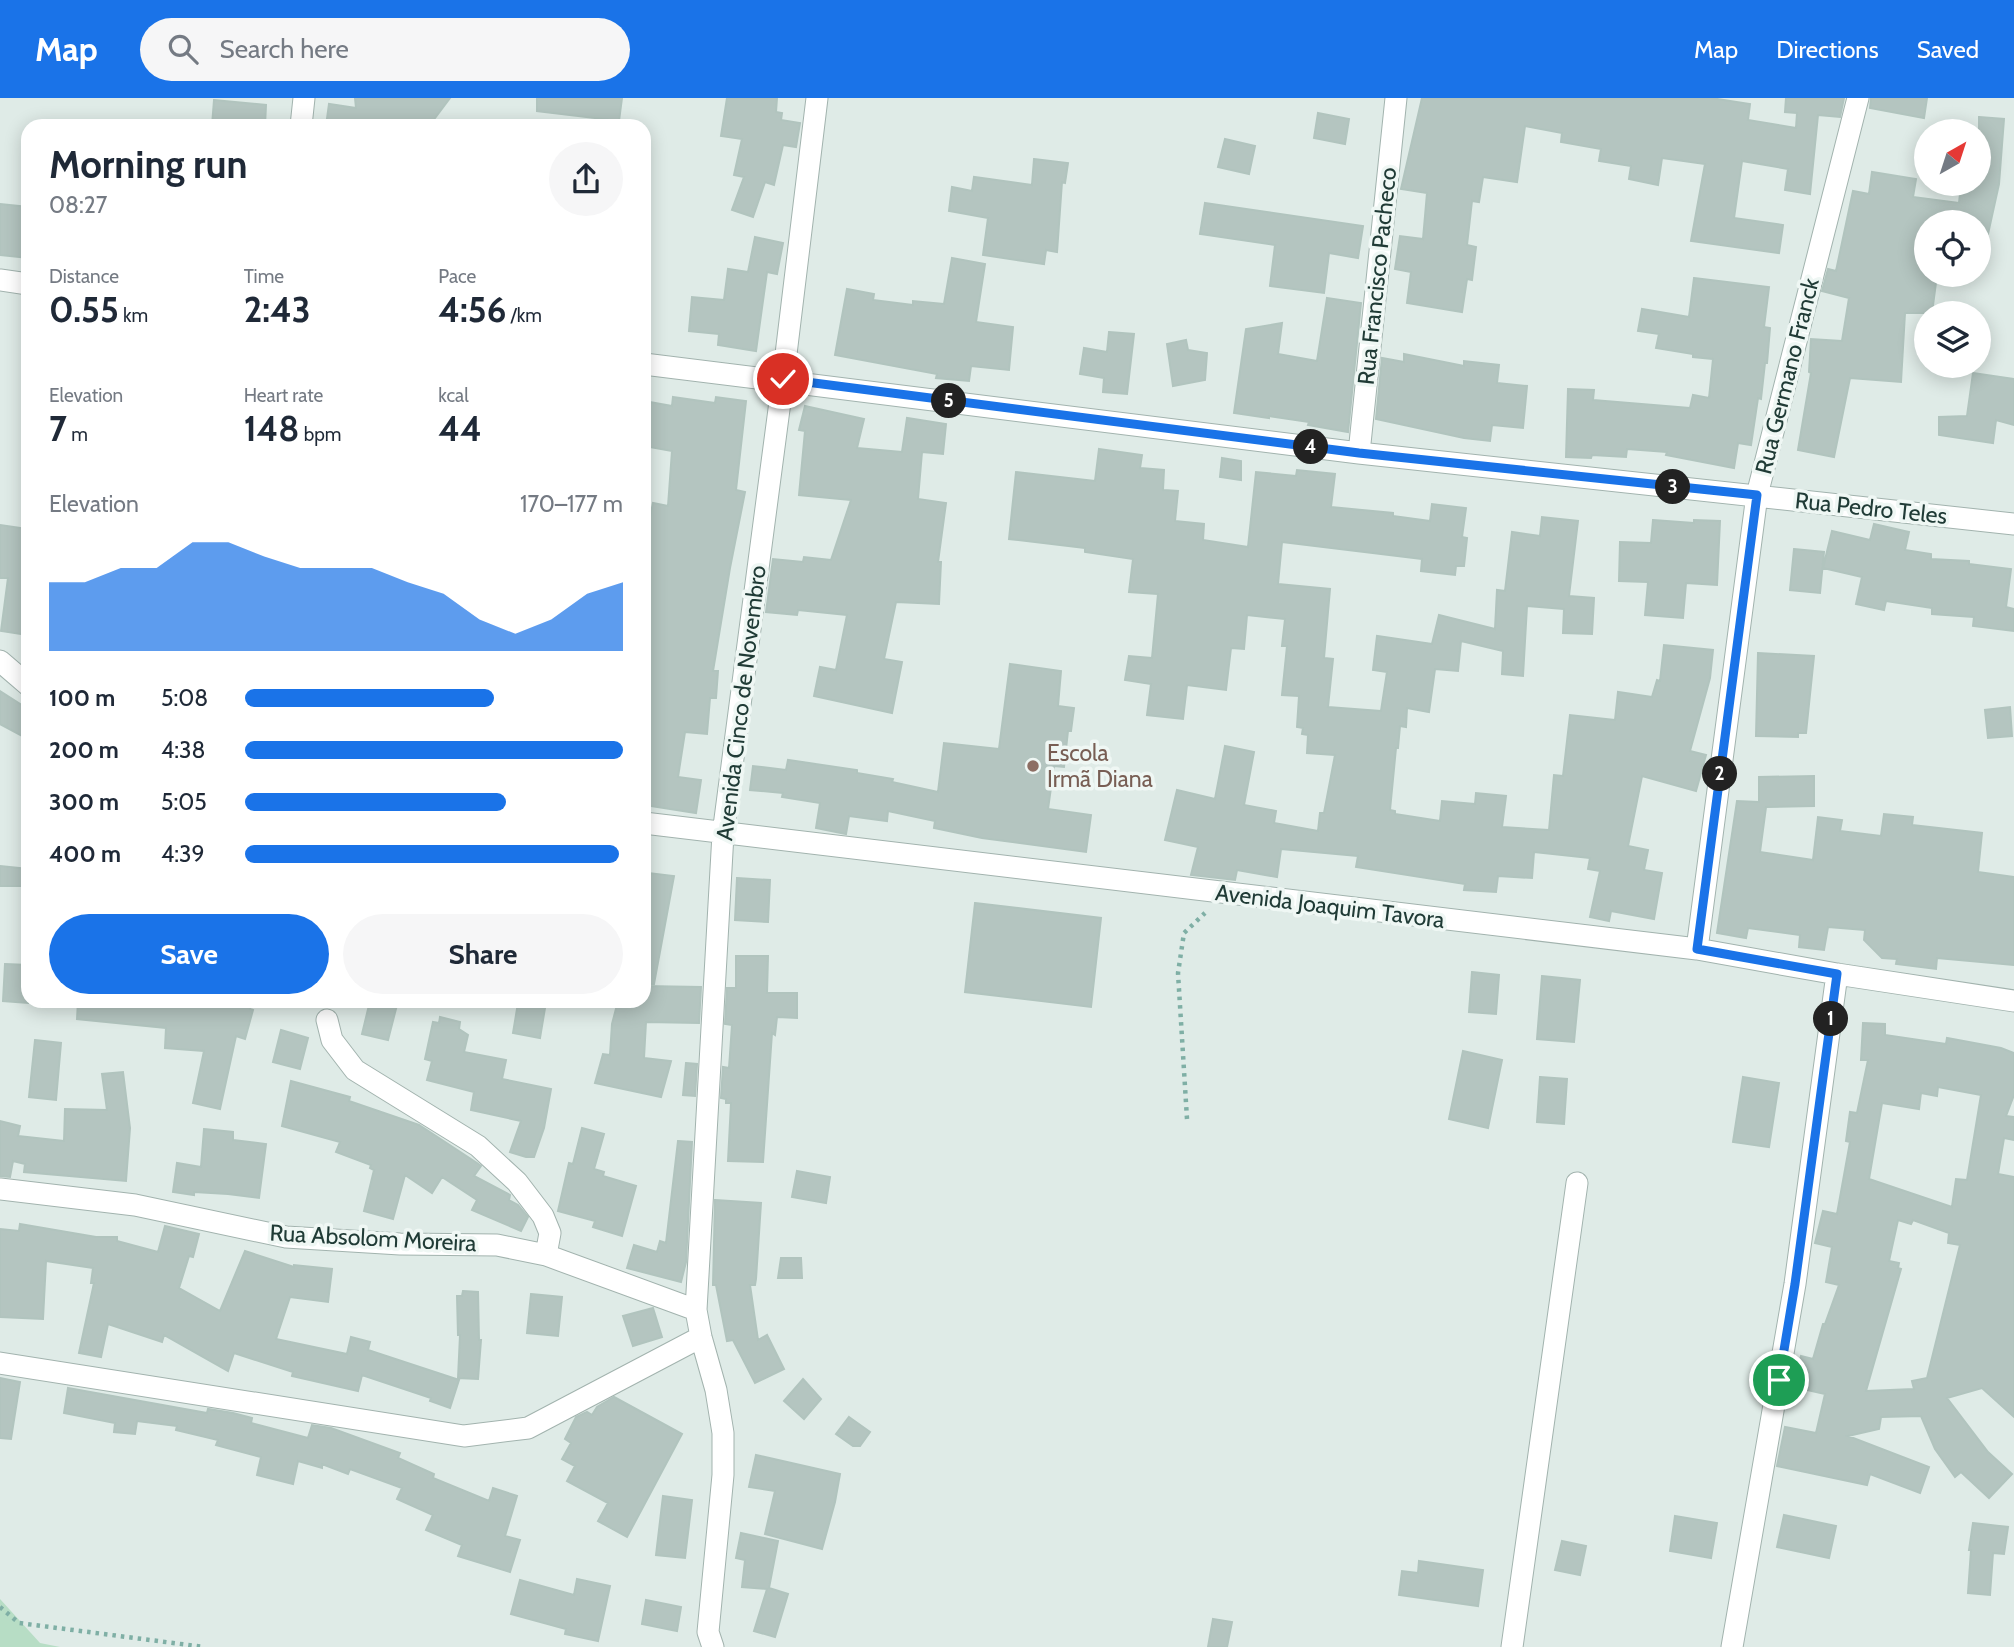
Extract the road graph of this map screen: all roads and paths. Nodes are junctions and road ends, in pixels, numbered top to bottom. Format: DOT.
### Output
graph roads {
  1 [pos="304,98"];
  2 [pos="817,98"];
  3 [pos="1395,98"];
  4 [pos="1858,98"];
  5 [pos="302,119"];
  6 [pos="0,280"];
  7 [pos="21,283"];
  8 [pos="651,364"];
  9 [pos="783,379"];
  10 [pos="1359,453"];
  11 [pos="1757,495"];
  12 [pos="2014,524"];
  13 [pos="0,661"];
  14 [pos="21,679"];
  15 [pos="651,824"];
  16 [pos="723,834"];
  17 [pos="1226,893"];
  18 [pos="1697,949"];
  19 [pos="1837,974"];
  20 [pos="2014,1001"];
  21 [pos="327,1020"];
  22 [pos="1187,1119"];
  23 [pos="1577,1183"];
  24 [pos="0,1189"];
  25 [pos="546,1255"];
  26 [pos="696,1310"];
  27 [pos="701,1337"];
  28 [pos="0,1363"];
  29 [pos="0,1607"];
  30 [pos="204,1647"];
  31 [pos="713,1647"];
  32 [pos="1512,1647"];
  33 [pos="1732,1647"];
  1 -- 5 [label="street"];
  2 -- 9 [label="street, Avenida Cinco de Novembro"];
  3 -- 10 [label="street, Rua Francisco Pacheco"];
  4 -- 11 [label="street, Rua Germano Franck"];
  6 -- 7 [label="street"];
  8 -- 9 [label="street, Rua Pedro Teles"];
  9 -- 10 [label="street, Rua Pedro Teles"];
  9 -- 16 [label="street, Avenida Cinco de Novembro"];
  10 -- 11 [label="street, Rua Pedro Teles"];
  11 -- 12 [label="street, Rua Pedro Teles"];
  11 -- 18 [label="street, Rua Germano Franck"];
  13 -- 14 [label="street"];
  15 -- 16 [label="street, Avenida Joaquim Tavora"];
  16 -- 17 [label="street, Avenida Joaquim Tavora"];
  16 -- 26 [label="street, Avenida Cinco de Novembro"];
  17 -- 18 [label="street, Avenida Joaquim Tavora"];
  17 -- 22 [label="path"];
  18 -- 19 [label="street, Avenida Joaquim Tavora"];
  19 -- 20 [label="street, Avenida Joaquim Tavora"];
  19 -- 33 [label="street"];
  21 -- 25 [label="street"];
  23 -- 32 [label="street"];
  24 -- 25 [label="street, Rua Absolom Moreira"];
  25 -- 26 [label="street, Rua Absolom Moreira"];
  26 -- 27 [label="street, Avenida Cinco de Novembro"];
  27 -- 28 [label="street"];
  27 -- 31 [label="street, Avenida Cinco de Novembro"];
  29 -- 30 [label="path"];
}
